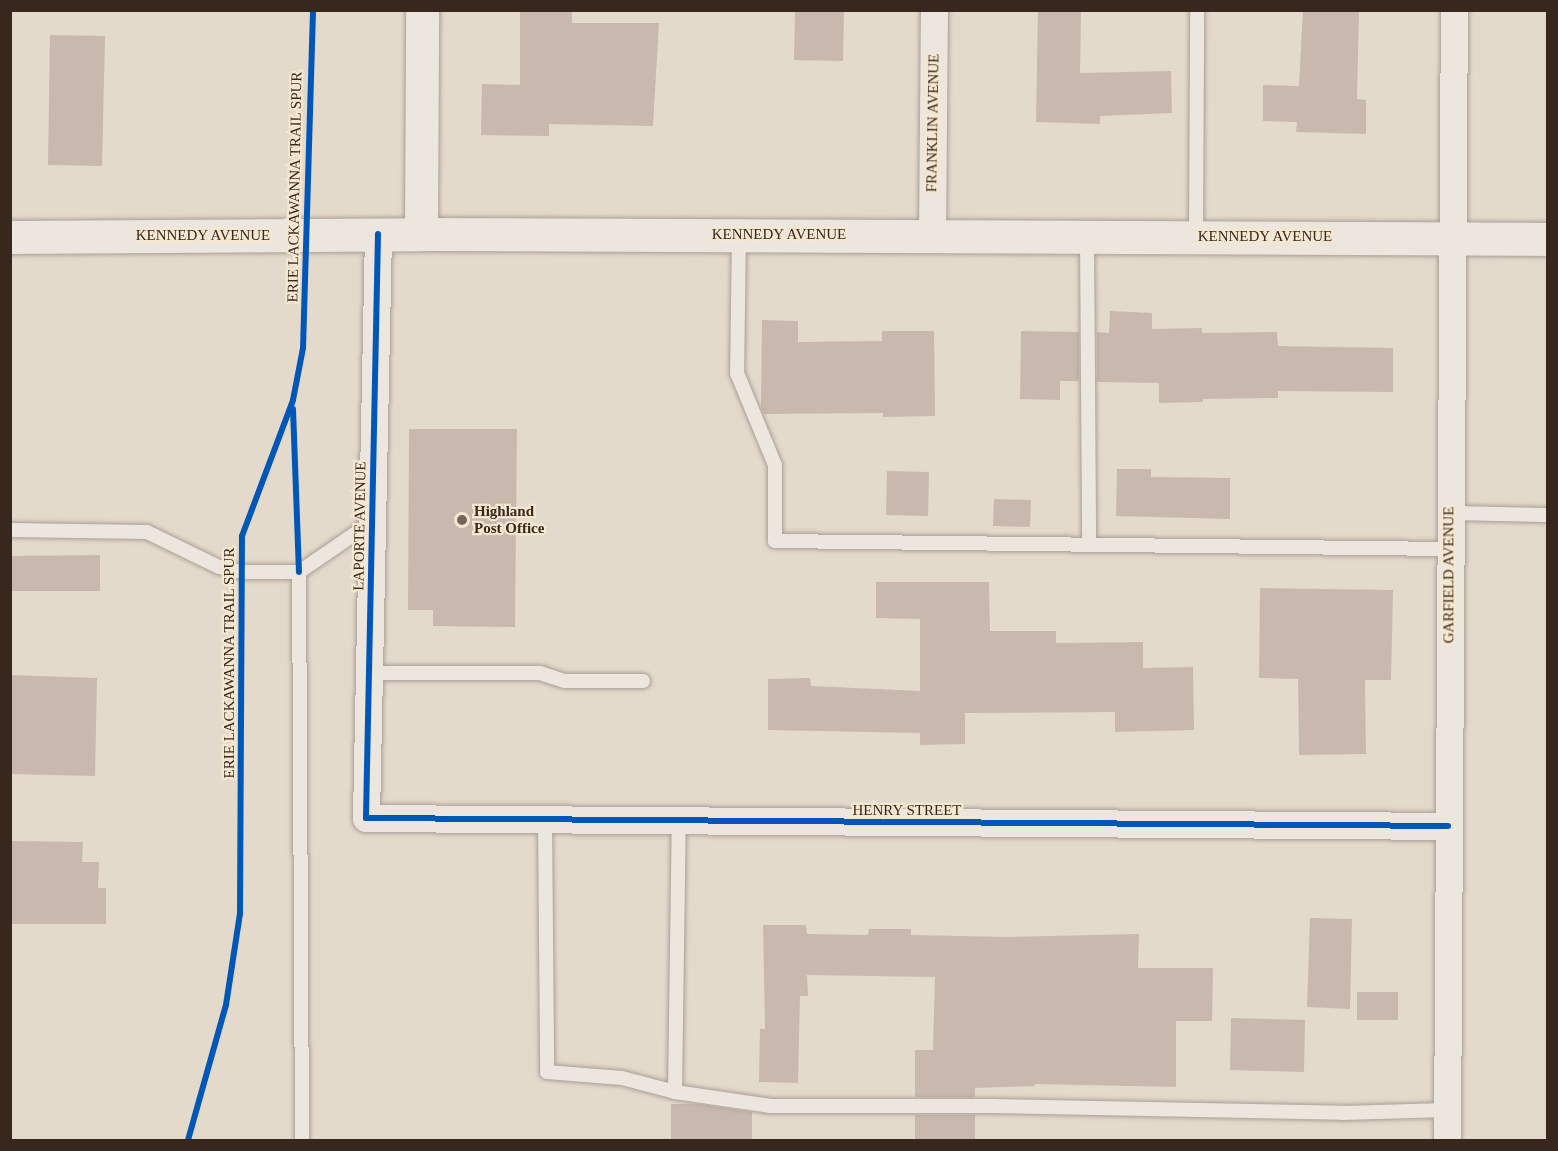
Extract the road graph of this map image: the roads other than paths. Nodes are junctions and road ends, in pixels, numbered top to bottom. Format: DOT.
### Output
graph roads {
  1 [pos="423,10"];
  2 [pos="934,10"];
  3 [pos="1197,10"];
  4 [pos="1454,10"];
  5 [pos="378,234"];
  6 [pos="421,234"];
  7 [pos="739,235"];
  8 [pos="932,235"];
  9 [pos="1087,236"];
  10 [pos="10,237"];
  11 [pos="1196,237"];
  12 [pos="1451,238"];
  13 [pos="1548,239"];
  14 [pos="1449,513"];
  15 [pos="1548,515"];
  16 [pos="372,522"];
  17 [pos="10,530"];
  18 [pos="1089,545"];
  19 [pos="1449,549"];
  20 [pos="299,572"];
  21 [pos="369,673"];
  22 [pos="643,681"];
  23 [pos="366,818"];
  24 [pos="545,820"];
  25 [pos="679,821"];
  26 [pos="1448,826"];
  27 [pos="675,1092"];
  28 [pos="1447,1110"];
  29 [pos="302,1140"];
  30 [pos="1447,1140"];
  1 -- 6 [label="street"];
  2 -- 8 [label="street, FRANKLIN AVENUE"];
  3 -- 11 [label="lane"];
  4 -- 12 [label="street, GARFIELD AVENUE"];
  5 -- 6 [label="street, KENNEDY AVENUE"];
  5 -- 10 [label="street, KENNEDY AVENUE"];
  5 -- 16 [label="street, LAPORTE AVENUE"];
  6 -- 7 [label="street, KENNEDY AVENUE"];
  7 -- 8 [label="street, KENNEDY AVENUE"];
  7 -- 18 [label="lane"];
  8 -- 9 [label="street, KENNEDY AVENUE"];
  9 -- 11 [label="street, KENNEDY AVENUE"];
  9 -- 18 [label="lane"];
  11 -- 12 [label="street, KENNEDY AVENUE"];
  12 -- 13 [label="street, KENNEDY AVENUE"];
  12 -- 14 [label="street, GARFIELD AVENUE"];
  14 -- 15 [label="lane"];
  14 -- 19 [label="street, GARFIELD AVENUE"];
  16 -- 20 [label="lane"];
  16 -- 21 [label="street, LAPORTE AVENUE"];
  17 -- 20 [label="lane"];
  18 -- 19 [label="lane"];
  19 -- 26 [label="street, GARFIELD AVENUE"];
  20 -- 29 [label="lane"];
  21 -- 22 [label="lane"];
  21 -- 23 [label="street, LAPORTE AVENUE"];
  23 -- 24 [label="street, HENRY STREET"];
  24 -- 25 [label="street, HENRY STREET"];
  24 -- 27 [label="lane"];
  25 -- 26 [label="street, HENRY STREET"];
  25 -- 27 [label="lane"];
  26 -- 28 [label="street, GARFIELD AVENUE"];
  27 -- 28 [label="lane"];
  28 -- 30 [label="street, GARFIELD AVENUE"];
}
